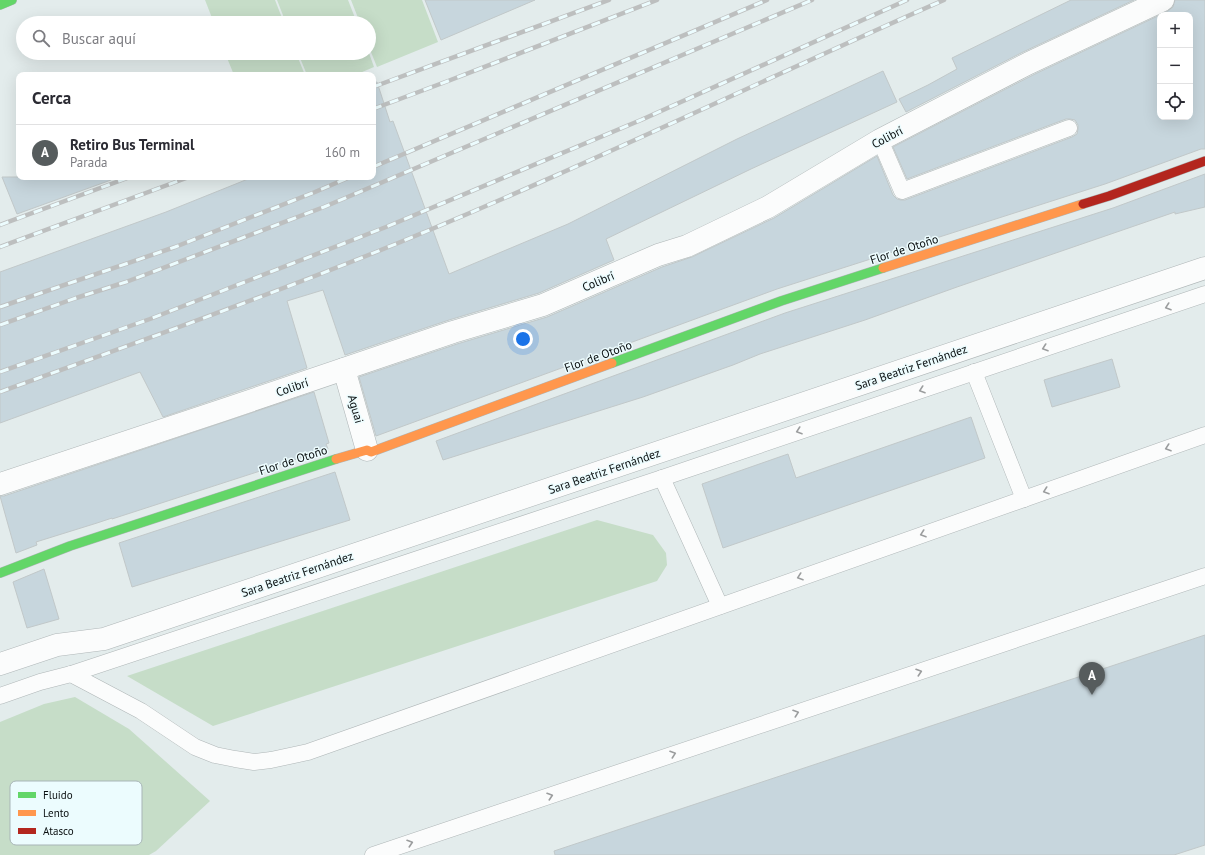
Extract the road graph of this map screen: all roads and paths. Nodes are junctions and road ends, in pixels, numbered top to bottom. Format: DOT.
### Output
graph roads {
  1 [pos="12,0"];
  2 [pos="1163,0"];
  3 [pos="0,5"];
  4 [pos="1069,128"];
  5 [pos="880,140"];
  6 [pos="1205,161"];
  7 [pos="1205,268"];
  8 [pos="1205,294"];
  9 [pos="344,370"];
  10 [pos="974,372"];
  11 [pos="1205,434"];
  12 [pos="367,450"];
  13 [pos="662,478"];
  14 [pos="0,484"];
  15 [pos="1024,498"];
  16 [pos="0,572"];
  17 [pos="1205,576"];
  18 [pos="720,606"];
  19 [pos="0,664"];
  20 [pos="71,674"];
  21 [pos="0,696"];
  22 [pos="373,855"];
  1 -- 3 [label="street"];
  2 -- 5 [label="street, Colibrí"];
  4 -- 5 [label="lane"];
  5 -- 9 [label="street, Colibrí"];
  6 -- 12 [label="street, Flor de Otoño"];
  7 -- 19 [label="street, Sara Beatriz Fernández"];
  8 -- 10 [label="lane, one-way"];
  9 -- 12 [label="street, Aguai"];
  9 -- 14 [label="street, Colibrí"];
  10 -- 13 [label="lane, one-way"];
  10 -- 15 [label="lane"];
  11 -- 15 [label="lane, one-way"];
  12 -- 16 [label="street, Flor de Otoño"];
  13 -- 18 [label="lane"];
  13 -- 20 [label="lane"];
  15 -- 18 [label="lane, one-way"];
  22 -- 17 [label="lane, one-way"];
  18 -- 20 [label="lane"];
  20 -- 21 [label="lane"];
}
